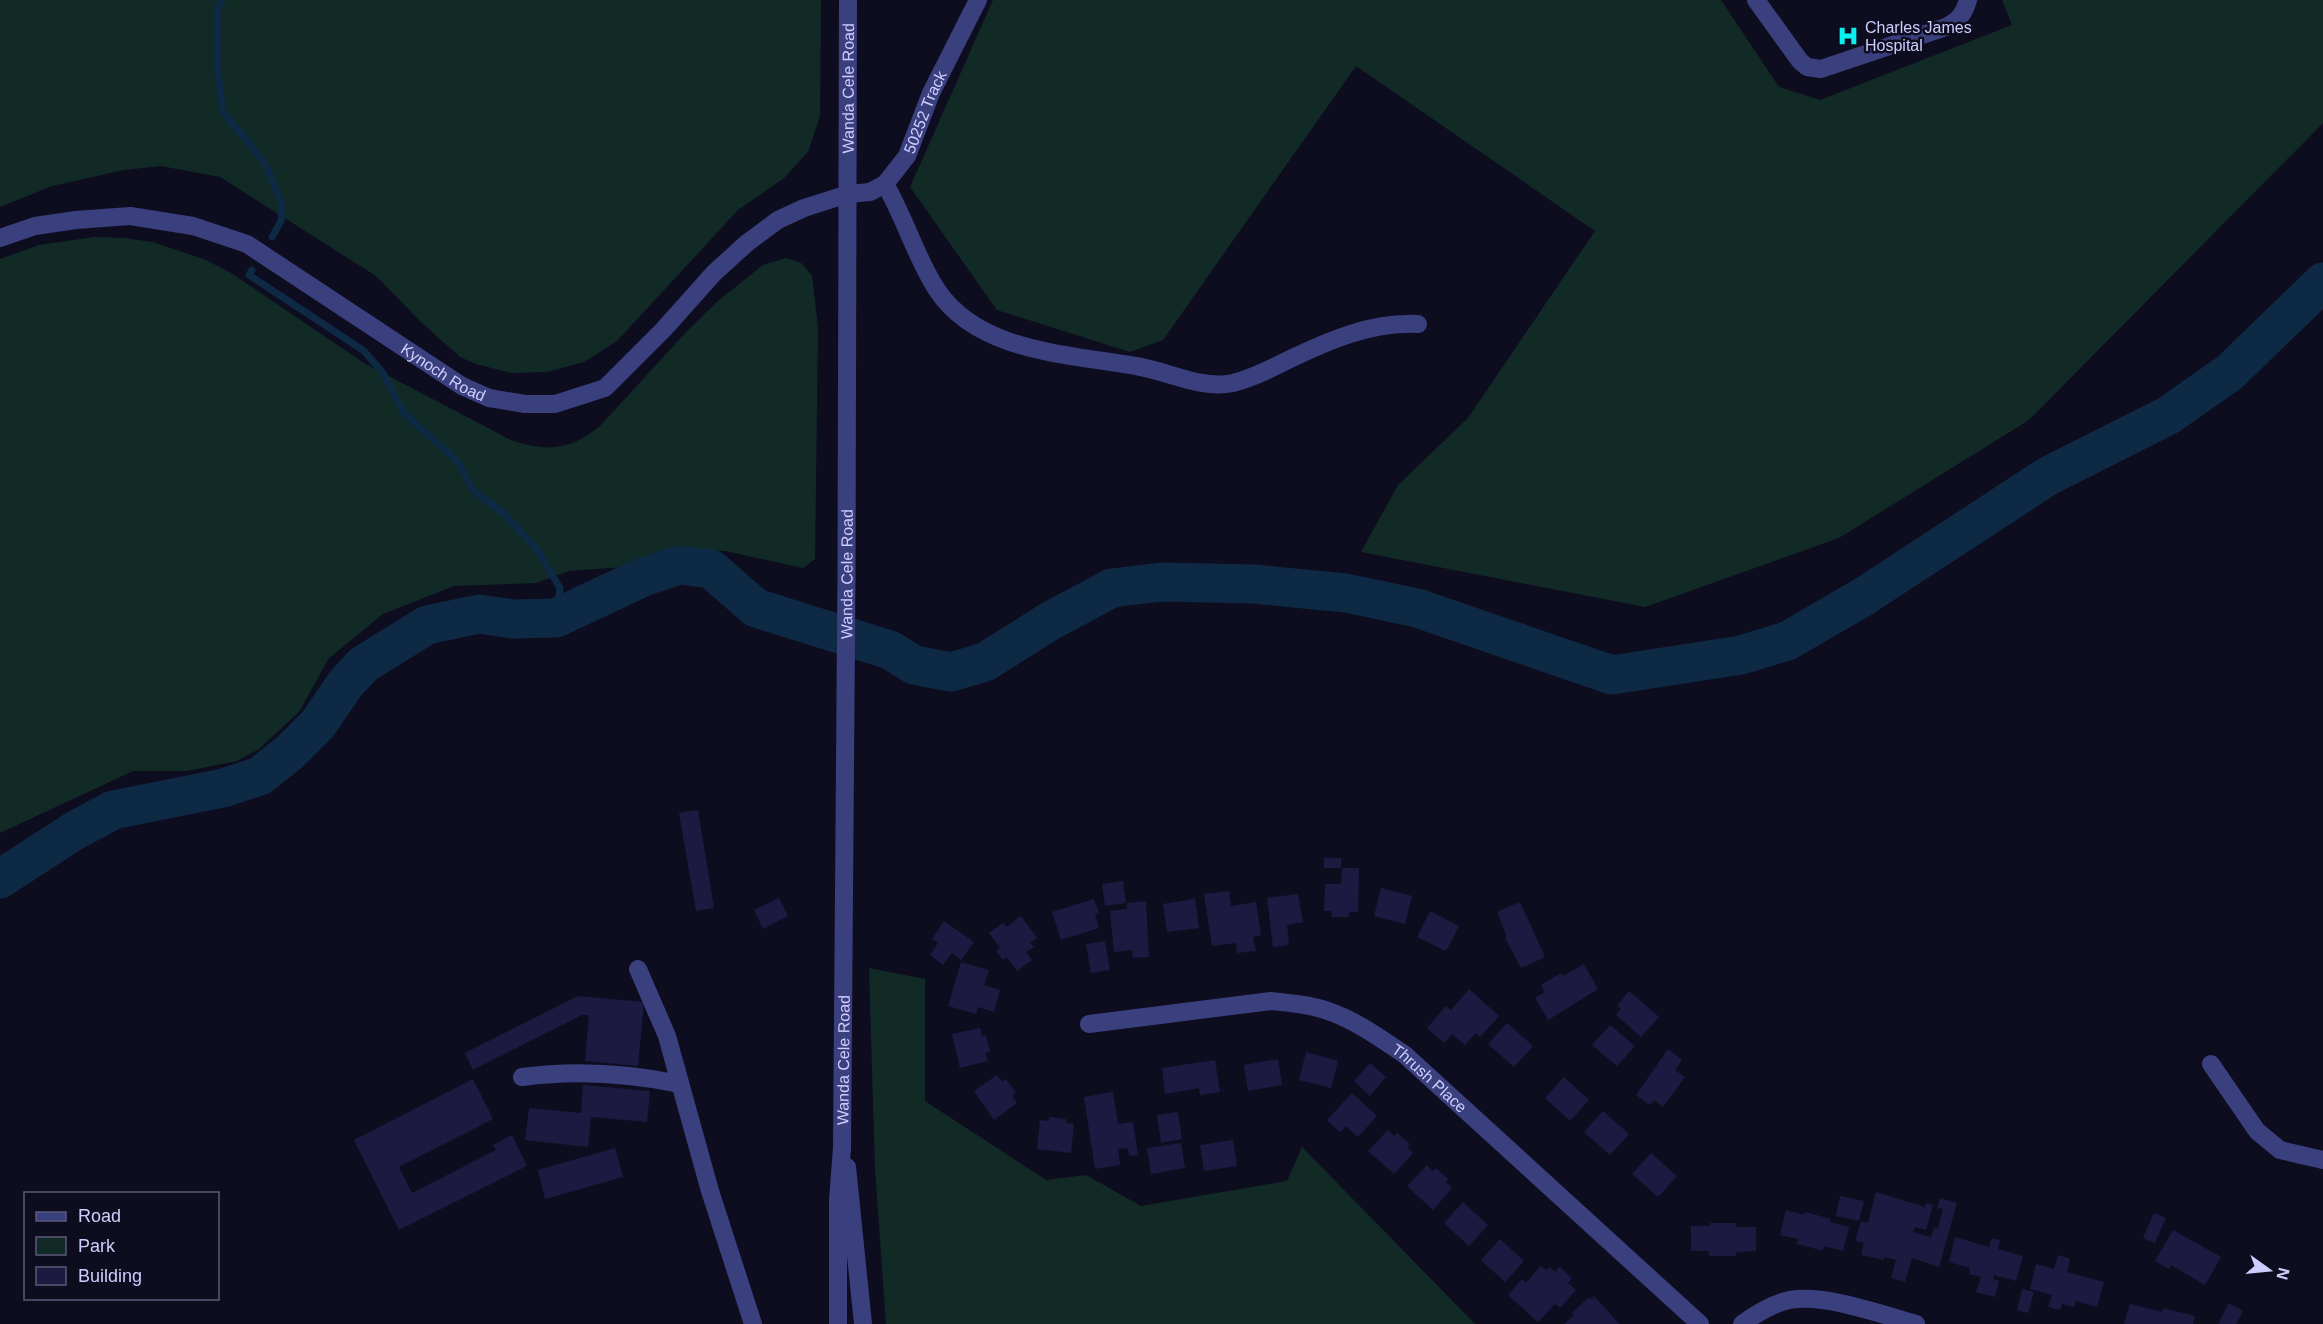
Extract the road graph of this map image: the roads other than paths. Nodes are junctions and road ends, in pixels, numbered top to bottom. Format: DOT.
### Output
graph roads {
  1 [pos="848,0"];
  2 [pos="978,0"];
  3 [pos="1756,0"];
  4 [pos="1968,0"];
  5 [pos="885,184"];
  6 [pos="848,194"];
  7 [pos="0,238"];
  8 [pos="1418,324"];
  9 [pos="638,969"];
  10 [pos="1089,1024"];
  11 [pos="2211,1064"];
  12 [pos="522,1077"];
  13 [pos="680,1084"];
  14 [pos="842,1148"];
  15 [pos="2323,1160"];
  16 [pos="753,1324"];
  17 [pos="838,1324"];
  18 [pos="862,1324"];
  19 [pos="1700,1324"];
  20 [pos="1742,1324"];
  21 [pos="1916,1324"];
  1 -- 6 [label="street, Wanda Cele Road"];
  2 -- 5 [label="street, 50252 Track"];
  3 -- 4 [label="street"];
  5 -- 6 [label="street"];
  5 -- 8 [label="street"];
  6 -- 7 [label="street, Kynoch Road"];
  6 -- 14 [label="street, Wanda Cele Road"];
  9 -- 13 [label="street"];
  10 -- 19 [label="street, Thrush Place"];
  11 -- 15 [label="street"];
  12 -- 13 [label="street"];
  13 -- 16 [label="street"];
  14 -- 17 [label="street, Wanda Cele Road"];
  14 -- 18 [label="street, Wanda Cele Road"];
  20 -- 21 [label="street"];
}
